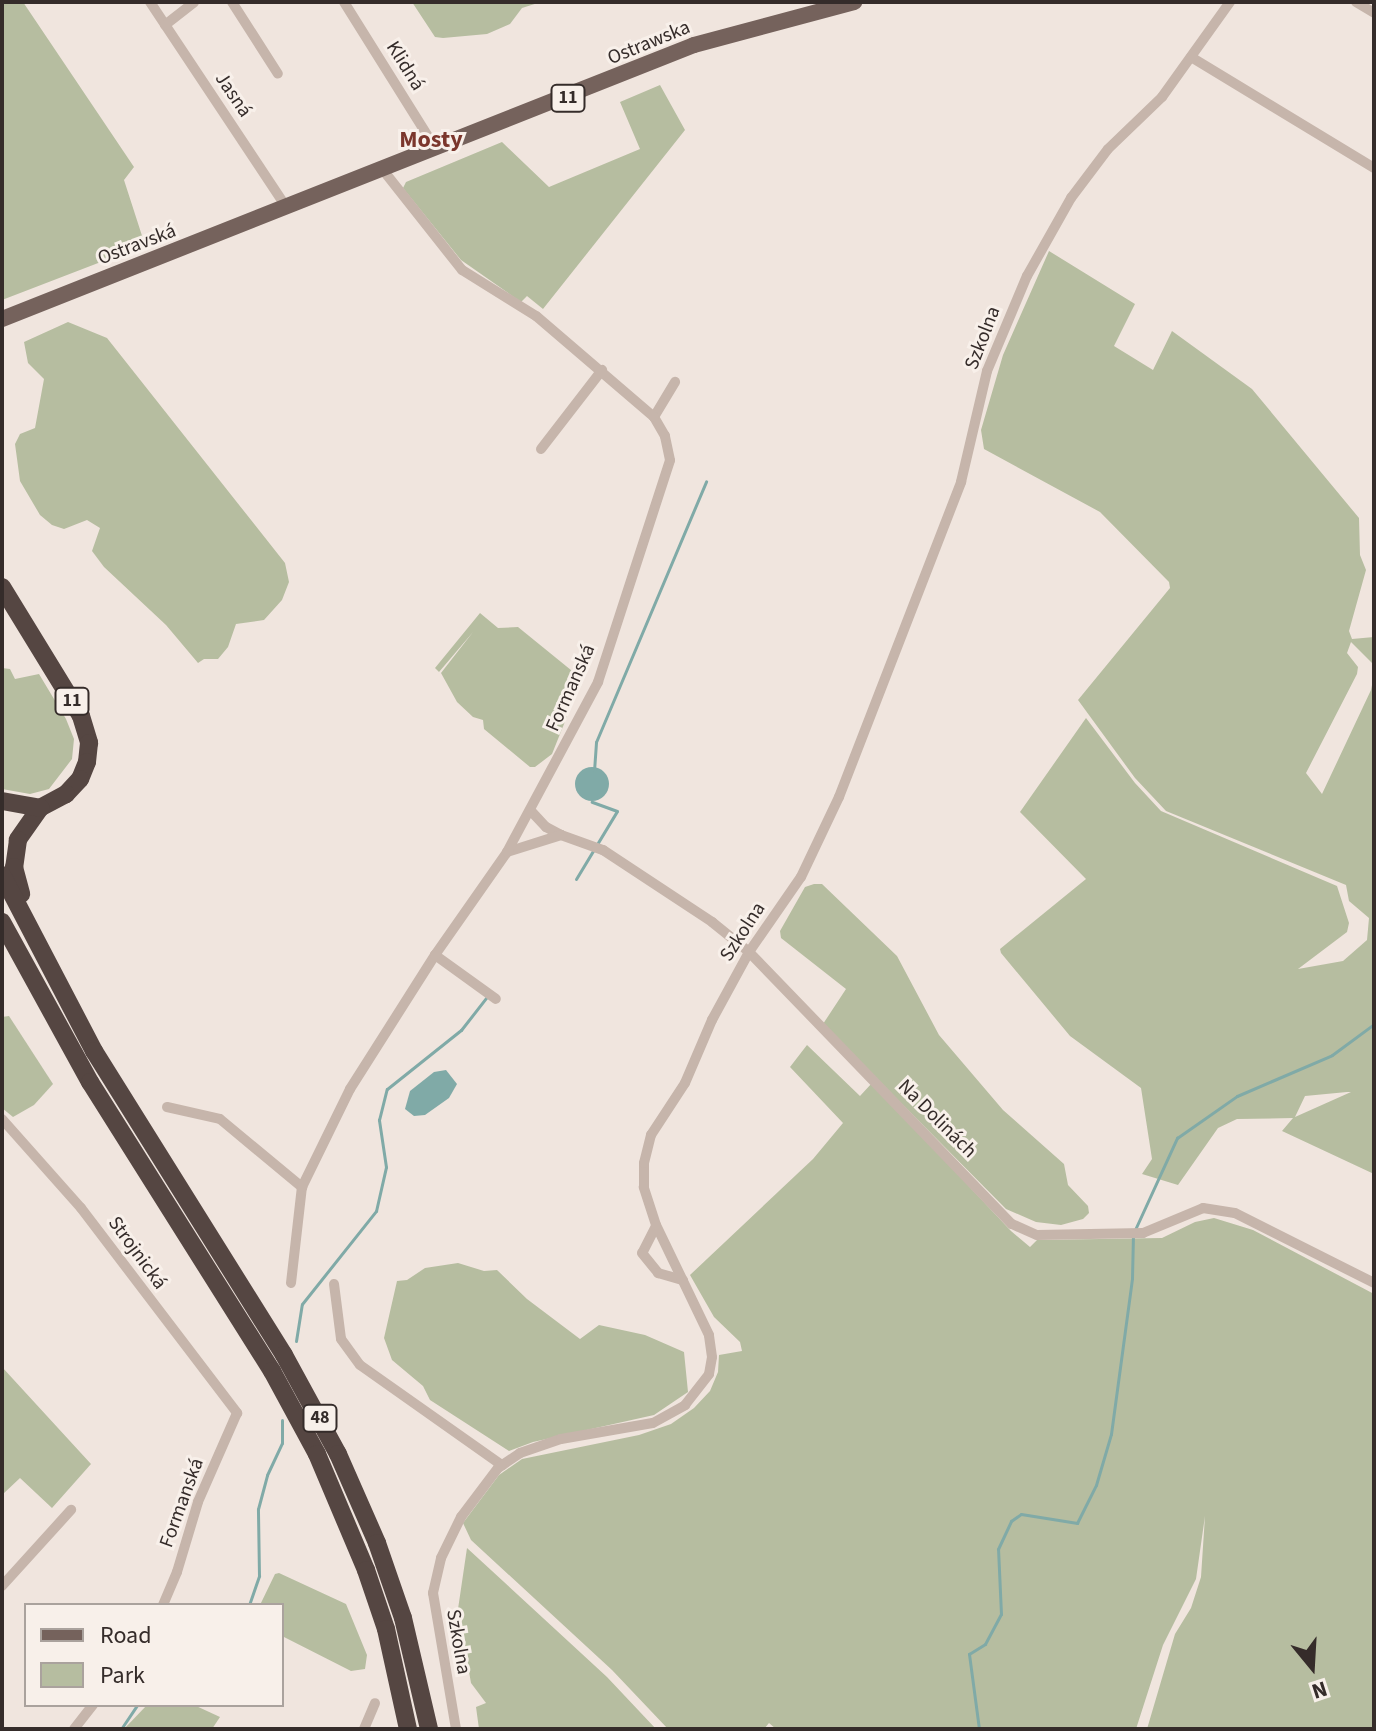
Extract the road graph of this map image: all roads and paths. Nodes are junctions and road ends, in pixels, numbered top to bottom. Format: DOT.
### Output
graph roads {
  1 [pos="150,2"];
  2 [pos="194,2"];
  3 [pos="232,2"];
  4 [pos="344,2"];
  5 [pos="854,2"];
  6 [pos="1230,2"];
  7 [pos="1356,2"];
  8 [pos="1374,13"];
  9 [pos="165,25"];
  10 [pos="1191,57"];
  11 [pos="278,74"];
  12 [pos="436,149"];
  13 [pos="1374,168"];
  14 [pos="383,170"];
  15 [pos="287,208"];
  16 [pos="2,319"];
  17 [pos="602,370"];
  18 [pos="675,382"];
  19 [pos="654,417"];
  20 [pos="541,449"];
  21 [pos="2,587"];
  22 [pos="2,801"];
  23 [pos="40,808"];
  24 [pos="531,811"];
  25 [pos="561,835"];
  26 [pos="507,852"];
  27 [pos="2,875"];
  28 [pos="2,922"];
  29 [pos="749,952"];
  30 [pos="41,954"];
  31 [pos="435,955"];
  32 [pos="496,999"];
  33 [pos="167,1107"];
  34 [pos="2,1119"];
  35 [pos="302,1187"];
  36 [pos="656,1225"];
  37 [pos="683,1280"];
  38 [pos="291,1283"];
  39 [pos="1374,1283"];
  40 [pos="334,1284"];
  41 [pos="237,1413"];
  42 [pos="502,1465"];
  43 [pos="71,1510"];
  44 [pos="2,1586"];
  45 [pos="164,1603"];
  46 [pos="375,1703"];
  47 [pos="91,1707"];
  48 [pos="74,1729"];
  49 [pos="364,1729"];
  50 [pos="408,1729"];
  51 [pos="429,1729"];
  52 [pos="456,1729"];
  1 -- 9 [label="street, Jasná"];
  2 -- 9 [label="street"];
  3 -- 11 [label="street"];
  4 -- 12 [label="street, Klidná"];
  5 -- 12 [label="main road, Ostrawska / 11"];
  6 -- 10 [label="street, Szkolna"];
  7 -- 8 [label="street"];
  9 -- 15 [label="street, Jasná"];
  10 -- 13 [label="street"];
  10 -- 29 [label="street, Szkolna"];
  12 -- 14 [label="main road, Ostrawska / 11"];
  14 -- 15 [label="main road, Ostrawska / 11"];
  14 -- 17 [label="street, Formanská"];
  15 -- 16 [label="main road, Ostravská / 11"];
  17 -- 19 [label="street, Formanská"];
  17 -- 20 [label="street"];
  18 -- 19 [label="street"];
  19 -- 24 [label="street, Formanská"];
  21 -- 23 [label="highway, 11"];
  22 -- 23 [label="highway"];
  23 -- 30 [label="highway"];
  24 -- 25 [label="street, Na Dolinách"];
  24 -- 26 [label="street, Formanská"];
  25 -- 26 [label="street"];
  25 -- 29 [label="street, Na Dolinách"];
  26 -- 31 [label="street, Formanská"];
  27 -- 30 [label="highway, 48"];
  28 -- 50 [label="highway, 48"];
  29 -- 36 [label="street, Szkolna"];
  29 -- 39 [label="street, Na Dolinách"];
  30 -- 51 [label="highway, 48"];
  31 -- 32 [label="street"];
  31 -- 35 [label="street, Formanská"];
  33 -- 35 [label="street"];
  34 -- 41 [label="street, Strojnická"];
  35 -- 38 [label="street, Formanská"];
  36 -- 37 [label="street, Szkolna"];
  36 -- 37 [label="street"];
  37 -- 42 [label="street, Szkolna"];
  40 -- 42 [label="street"];
  41 -- 45 [label="street, Formanská"];
  42 -- 52 [label="street, Szkolna"];
  43 -- 44 [label="street"];
  46 -- 49 [label="street"];
  47 -- 48 [label="street"];
}
